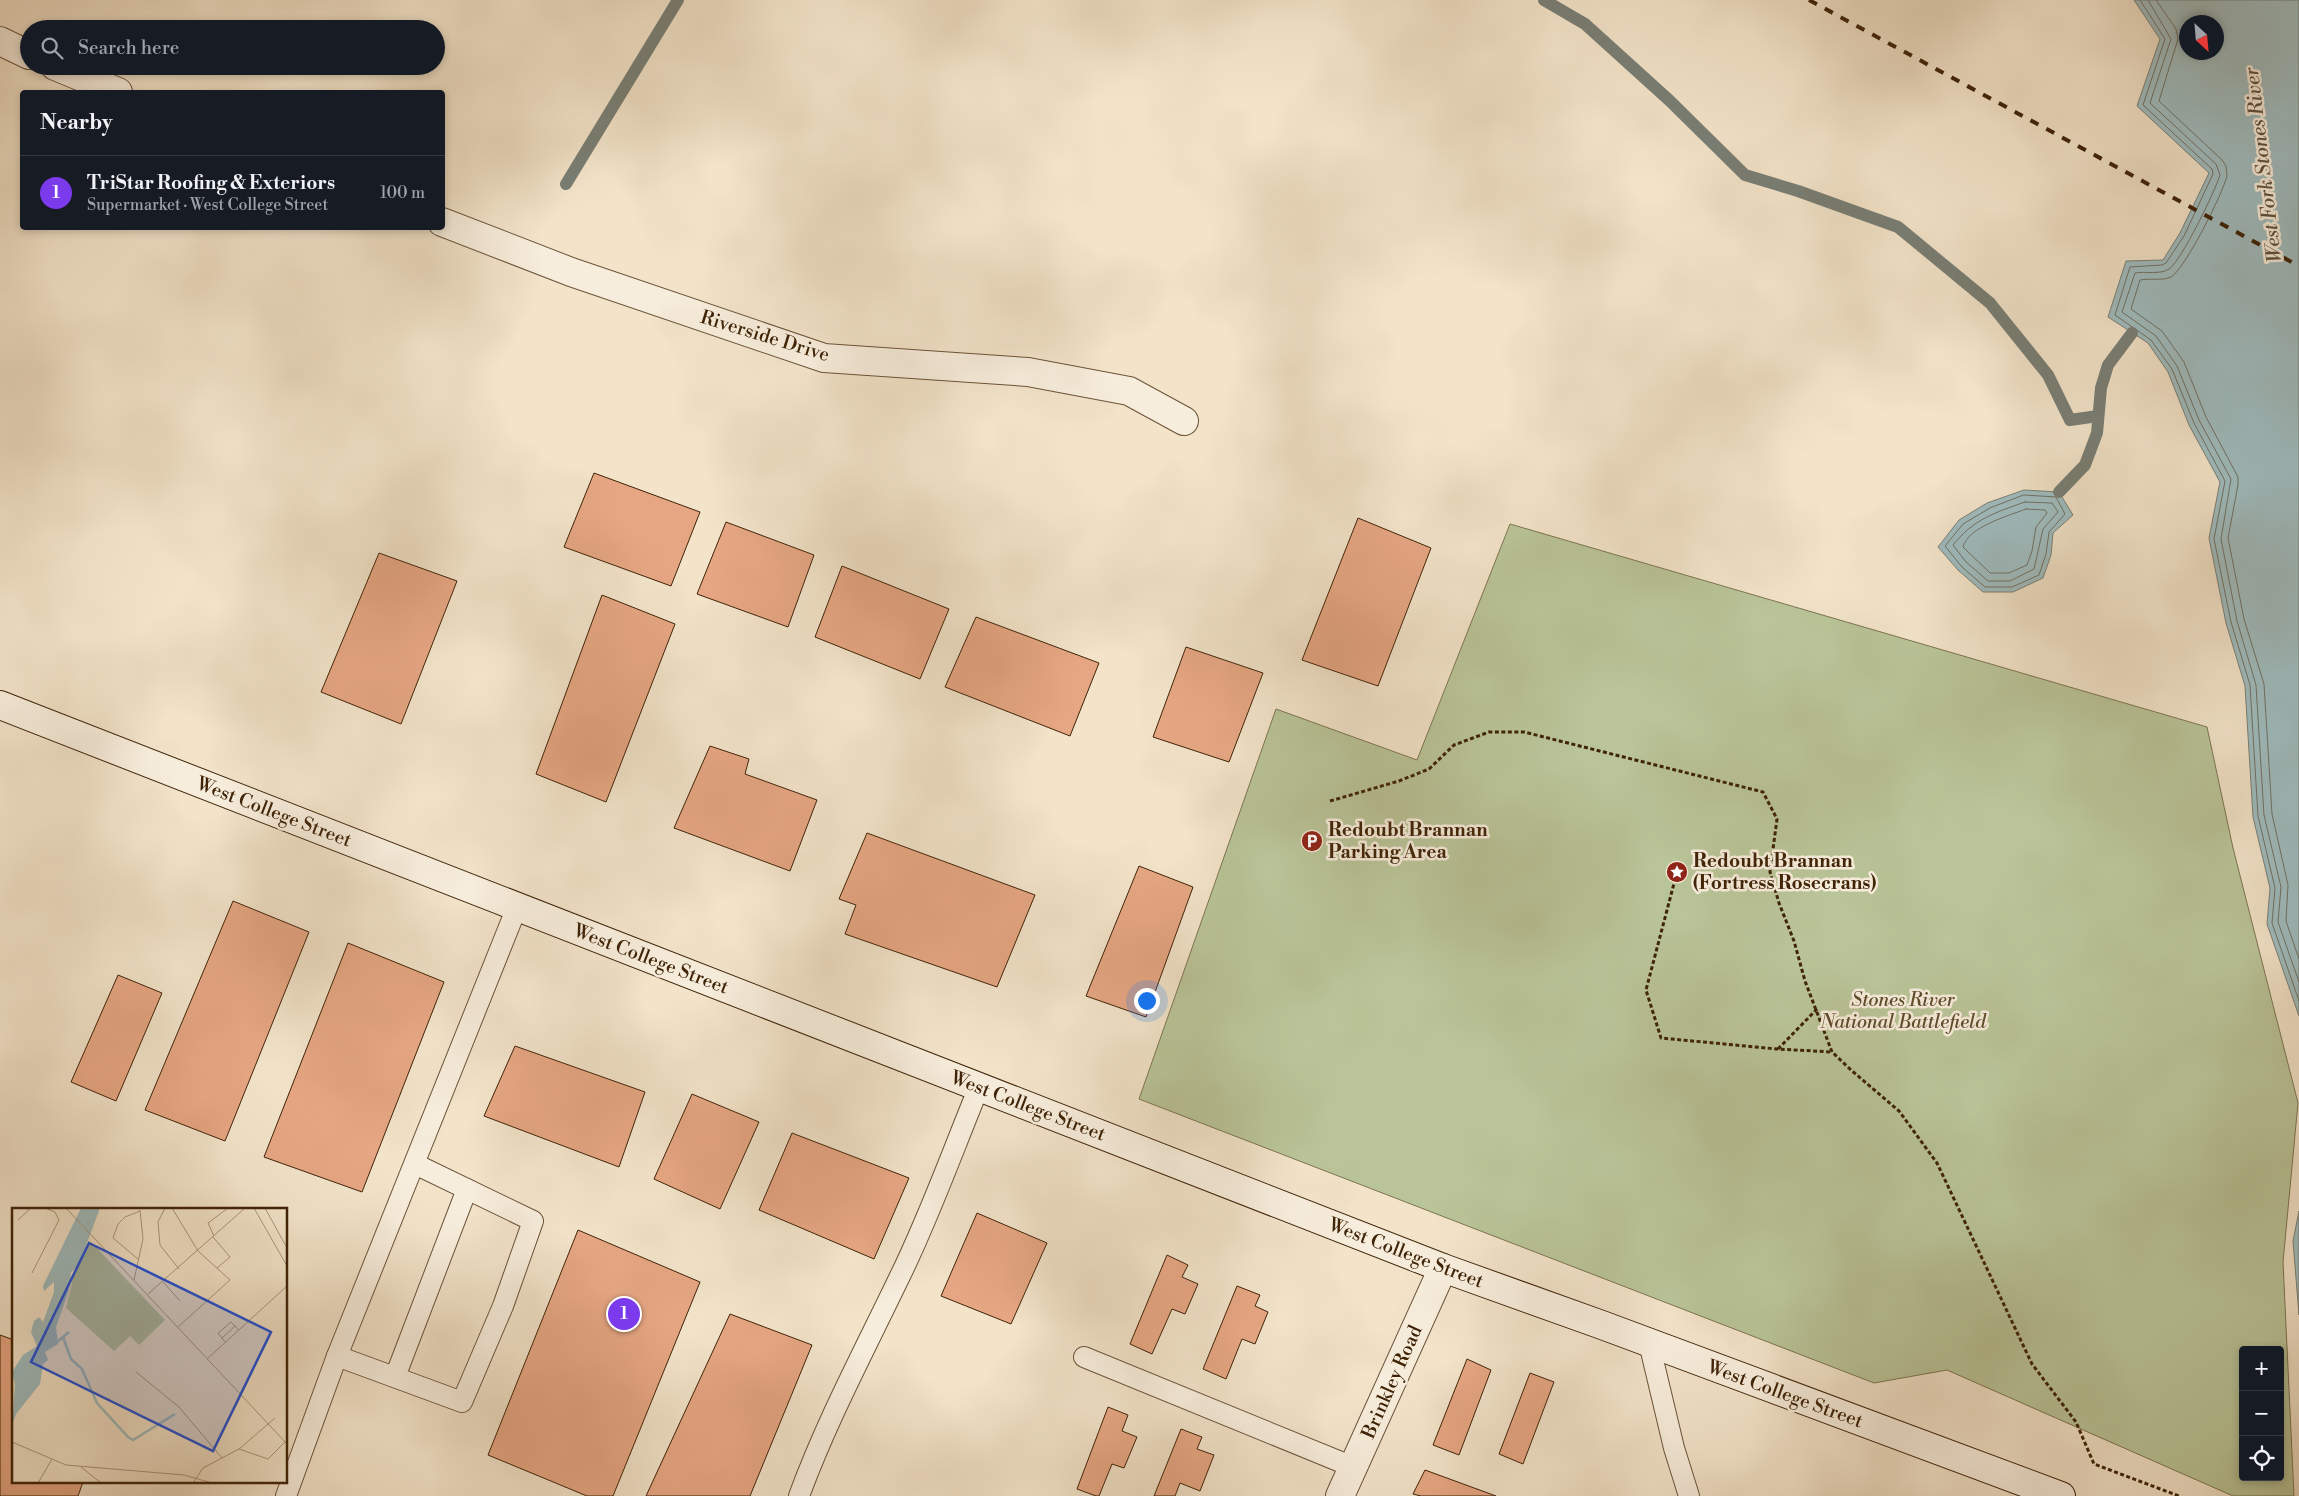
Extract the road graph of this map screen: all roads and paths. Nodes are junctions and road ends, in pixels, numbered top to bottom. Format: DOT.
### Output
graph roads {
  1 [pos="0,41"];
  2 [pos="20,51"];
  3 [pos="77,75"];
  4 [pos="113,90"];
  5 [pos="445,223"];
  6 [pos="1184,421"];
  7 [pos="0,705"];
  8 [pos="1330,801"];
  9 [pos="1677,872"];
  10 [pos="517,907"];
  11 [pos="1817,1009"];
  12 [pos="1777,1049"];
  13 [pos="1832,1052"];
  14 [pos="979,1087"];
  15 [pos="414,1164"];
  16 [pos="467,1189"];
  17 [pos="1443,1268"];
  18 [pos="1649,1343"];
  19 [pos="337,1356"];
  20 [pos="1084,1357"];
  21 [pos="395,1377"];
  22 [pos="1353,1467"];
  23 [pos="286,1496"];
  24 [pos="799,1496"];
  25 [pos="1340,1496"];
  26 [pos="1689,1496"];
  27 [pos="2061,1496"];
  28 [pos="2179,1496"];
  1 -- 2 [label="street"];
  3 -- 4 [label="street"];
  5 -- 6 [label="street, Riverside Drive"];
  7 -- 10 [label="street, West College Street"];
  8 -- 11 [label="path"];
  9 -- 12 [label="path"];
  10 -- 14 [label="street, West College Street"];
  10 -- 15 [label="lane"];
  11 -- 12 [label="path"];
  11 -- 13 [label="path"];
  12 -- 13 [label="path"];
  13 -- 28 [label="path"];
  14 -- 17 [label="street, West College Street"];
  14 -- 24 [label="lane"];
  15 -- 16 [label="lane"];
  15 -- 19 [label="lane"];
  16 -- 21 [label="lane"];
  16 -- 21 [label="lane"];
  17 -- 18 [label="street, West College Street"];
  17 -- 22 [label="street, Brinkley Road"];
  18 -- 26 [label="lane"];
  18 -- 27 [label="street, West College Street"];
  19 -- 21 [label="lane"];
  19 -- 23 [label="lane"];
  20 -- 22 [label="lane"];
  22 -- 25 [label="street, Brinkley Road"];
}
